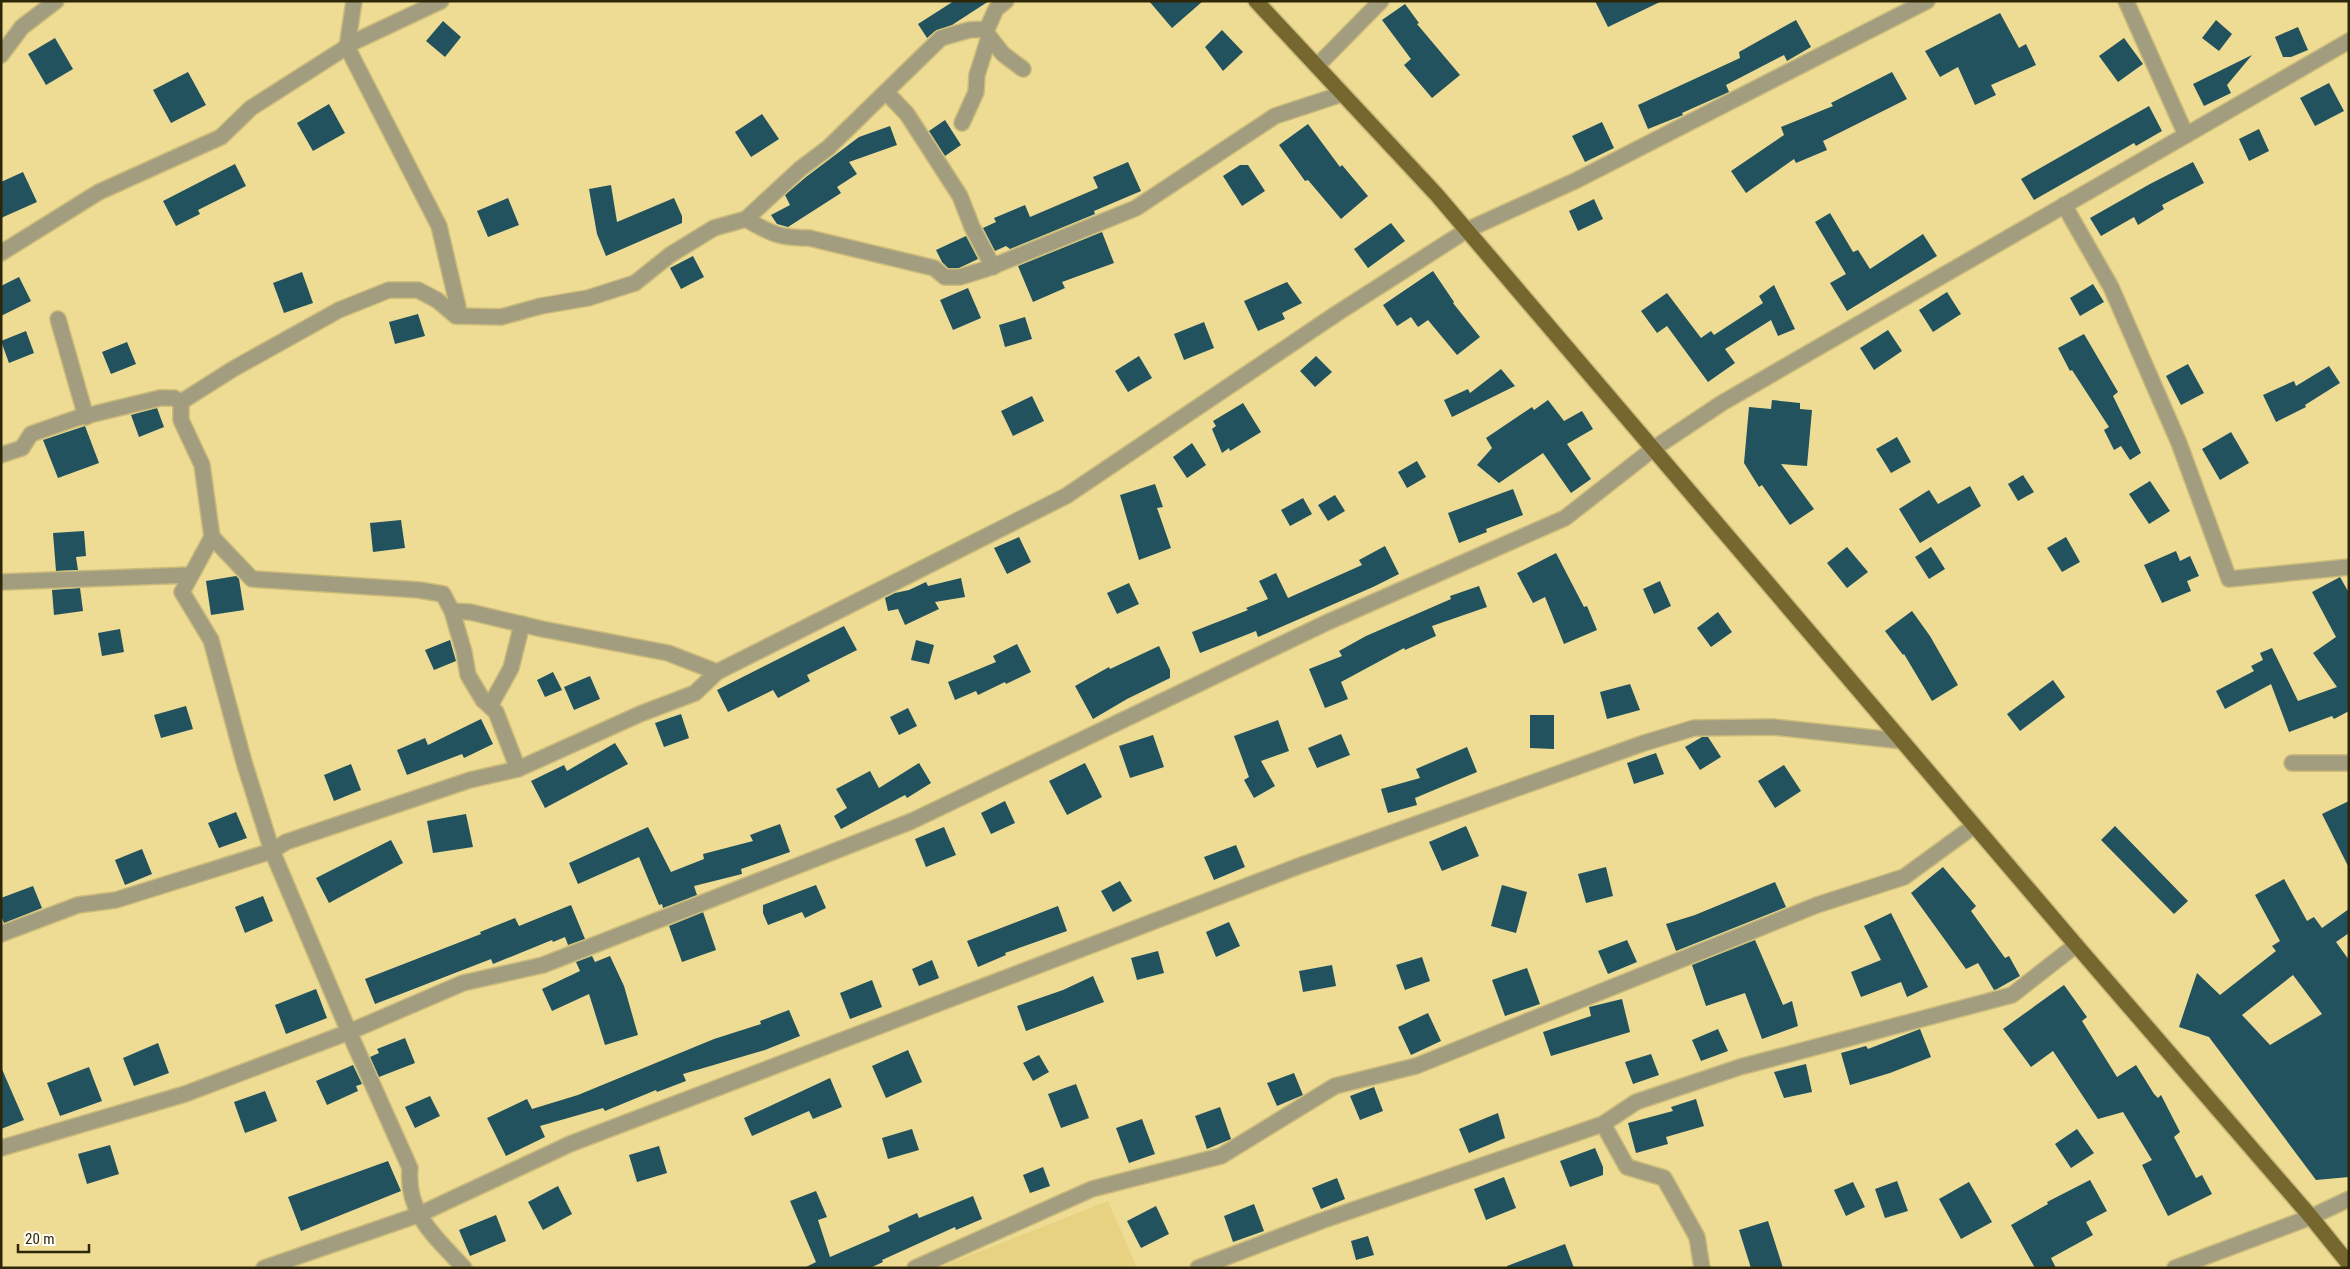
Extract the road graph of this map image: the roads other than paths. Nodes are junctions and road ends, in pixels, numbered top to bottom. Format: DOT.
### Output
graph roads {
  1 [pos="56,1"];
  2 [pos="354,1"];
  3 [pos="442,1"];
  4 [pos="1006,1"];
  5 [pos="1256,1"];
  6 [pos="1381,1"];
  7 [pos="1927,1"];
  8 [pos="2126,1"];
  9 [pos="986,33"];
  10 [pos="2349,41"];
  11 [pos="347,47"];
  12 [pos="1,54"];
  13 [pos="1316,66"];
  14 [pos="1023,69"];
  15 [pos="886,92"];
  16 [pos="1342,94"];
  17 [pos="962,123"];
  18 [pos="2186,135"];
  19 [pos="2064,206"];
  20 [pos="746,219"];
  21 [pos="1467,230"];
  22 [pos="1,253"];
  23 [pos="993,267"];
  24 [pos="456,316"];
  25 [pos="58,319"];
  26 [pos="181,402"];
  27 [pos="86,417"];
  28 [pos="1653,449"];
  29 [pos="1,455"];
  30 [pos="212,537"];
  31 [pos="2349,567"];
  32 [pos="190,575"];
  33 [pos="1,582"];
  34 [pos="452,611"];
  35 [pos="522,624"];
  36 [pos="716,672"];
  37 [pos="490,706"];
  38 [pos="1902,742"];
  39 [pos="2292,763"];
  40 [pos="2349,764"];
  41 [pos="518,769"];
  42 [pos="1974,826"];
  43 [pos="272,851"];
  44 [pos="1,934"];
  45 [pos="2076,946"];
  46 [pos="349,1032"];
  47 [pos="1603,1124"];
  48 [pos="1,1148"];
  49 [pos="2349,1199"];
  50 [pos="418,1215"];
  51 [pos="2311,1216"];
  52 [pos="2349,1264"];
  53 [pos="264,1268"];
  54 [pos="464,1268"];
  55 [pos="915,1268"];
  56 [pos="1198,1268"];
  57 [pos="1702,1268"];
  58 [pos="2175,1268"];
  1 -- 12 [label="street"];
  2 -- 11 [label="street"];
  3 -- 11 [label="street"];
  4 -- 9 [label="street"];
  5 -- 13 [label="main road"];
  6 -- 13 [label="street"];
  7 -- 21 [label="street"];
  8 -- 18 [label="street"];
  9 -- 14 [label="street"];
  9 -- 15 [label="street"];
  9 -- 17 [label="street"];
  10 -- 18 [label="street"];
  11 -- 22 [label="street"];
  11 -- 24 [label="street"];
  13 -- 16 [label="main road"];
  15 -- 20 [label="street"];
  15 -- 23 [label="street"];
  16 -- 21 [label="main road"];
  16 -- 23 [label="street"];
  18 -- 19 [label="street"];
  19 -- 28 [label="street"];
  19 -- 31 [label="street"];
  20 -- 23 [label="street"];
  20 -- 24 [label="street"];
  21 -- 28 [label="main road"];
  21 -- 36 [label="street"];
  24 -- 26 [label="street"];
  25 -- 27 [label="street"];
  26 -- 27 [label="street"];
  26 -- 30 [label="street"];
  27 -- 29 [label="street"];
  28 -- 38 [label="main road"];
  28 -- 46 [label="street"];
  30 -- 32 [label="street"];
  30 -- 34 [label="street"];
  32 -- 33 [label="street"];
  32 -- 43 [label="street"];
  34 -- 35 [label="street"];
  34 -- 37 [label="street"];
  35 -- 36 [label="street"];
  35 -- 37 [label="street"];
  36 -- 41 [label="street"];
  37 -- 41 [label="street"];
  38 -- 42 [label="main road"];
  38 -- 50 [label="street"];
  39 -- 40 [label="street"];
  41 -- 43 [label="street"];
  42 -- 45 [label="main road"];
  42 -- 55 [label="street"];
  43 -- 44 [label="street"];
  43 -- 46 [label="street"];
  45 -- 47 [label="street"];
  45 -- 51 [label="main road"];
  46 -- 48 [label="street"];
  46 -- 50 [label="street"];
  47 -- 56 [label="street"];
  47 -- 57 [label="street"];
  49 -- 51 [label="street"];
  50 -- 53 [label="street"];
  50 -- 54 [label="street"];
  51 -- 52 [label="main road"];
  51 -- 58 [label="street"];
}
